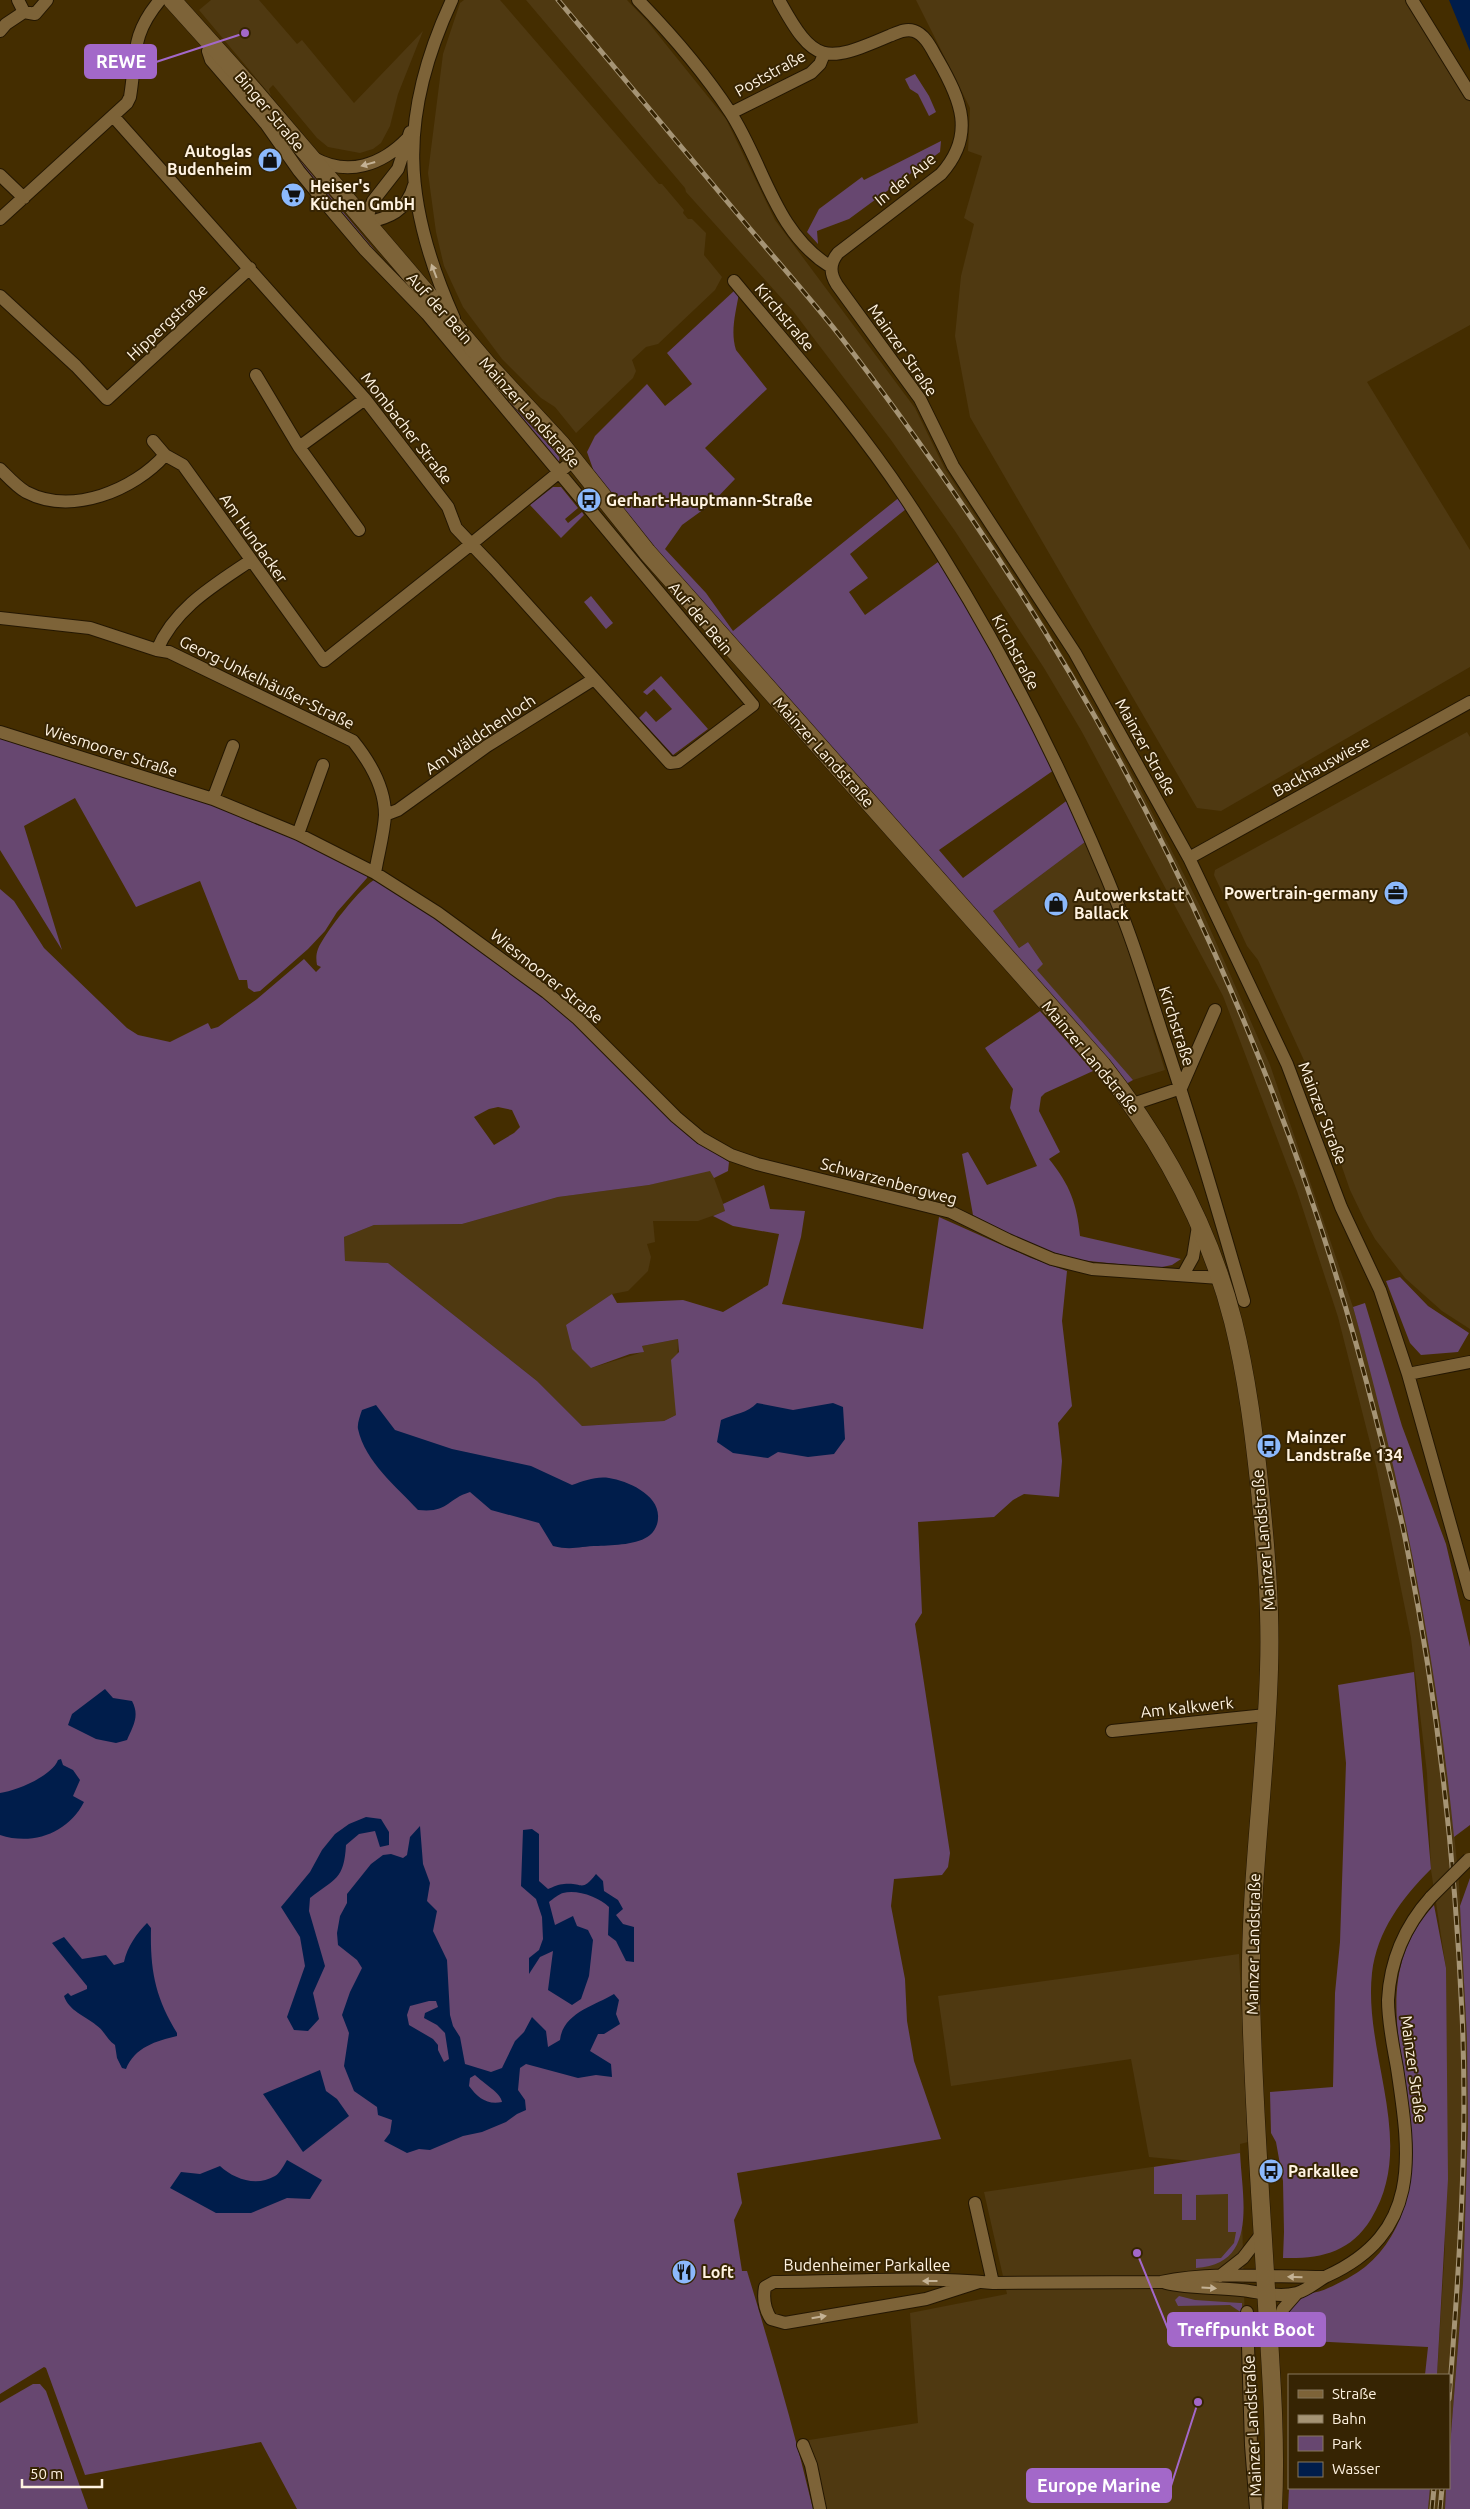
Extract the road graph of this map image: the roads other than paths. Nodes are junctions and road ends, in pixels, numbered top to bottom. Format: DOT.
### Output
graph roads {
  1 [pos="18,0"];
  2 [pos="47,0"];
  3 [pos="160,0"];
  4 [pos="172,0"];
  5 [pos="452,0"];
  6 [pos="638,0"];
  7 [pos="779,0"];
  8 [pos="1412,0"];
  9 [pos="24,12"];
  10 [pos="0,30"];
  11 [pos="904,30"];
  12 [pos="212,44"];
  13 [pos="824,54"];
  14 [pos="1470,94"];
  15 [pos="731,113"];
  16 [pos="113,116"];
  17 [pos="413,125"];
  18 [pos="408,138"];
  19 [pos="306,153"];
  20 [pos="0,175"];
  21 [pos="414,183"];
  22 [pos="24,198"];
  23 [pos="0,219"];
  24 [pos="365,223"];
  25 [pos="831,267"];
  26 [pos="250,268"];
  27 [pos="734,281"];
  28 [pos="0,296"];
  29 [pos="460,332"];
  30 [pos="256,375"];
  31 [pos="365,399"];
  32 [pos="152,441"];
  33 [pos="299,447"];
  34 [pos="165,455"];
  35 [pos="574,460"];
  36 [pos="0,469"];
  37 [pos="558,472"];
  38 [pos="359,530"];
  39 [pos="470,545"];
  40 [pos="250,561"];
  41 [pos="0,618"];
  42 [pos="157,650"];
  43 [pos="594,679"];
  44 [pos="1470,702"];
  45 [pos="0,732"];
  46 [pos="233,746"];
  47 [pos="670,763"];
  48 [pos="323,765"];
  49 [pos="213,799"];
  50 [pos="385,815"];
  51 [pos="298,834"];
  52 [pos="1189,858"];
  53 [pos="375,873"];
  54 [pos="1215,1010"];
  55 [pos="1180,1088"];
  56 [pos="1133,1104"];
  57 [pos="758,1164"];
  58 [pos="1198,1221"];
  59 [pos="1183,1276"];
  60 [pos="1220,1278"];
  61 [pos="1244,1301"];
  62 [pos="1470,1362"];
  63 [pos="1408,1374"];
  64 [pos="1470,1594"];
  65 [pos="1266,1715"];
  66 [pos="1112,1732"];
  67 [pos="1470,1858"];
  68 [pos="975,2204"];
  69 [pos="1263,2232"];
  70 [pos="1266,2274"];
  71 [pos="1220,2276"];
  72 [pos="1324,2277"];
  73 [pos="979,2282"];
  74 [pos="1161,2282"];
  75 [pos="993,2283"];
  76 [pos="1297,2293"];
  77 [pos="1267,2295"];
  78 [pos="1247,2312"];
  79 [pos="1270,2349"];
  80 [pos="803,2445"];
  81 [pos="820,2509"];
  82 [pos="1256,2509"];
  83 [pos="1273,2509"];
  1 -- 9 [label="street"];
  2 -- 9 [label="street"];
  3 -- 16 [label="street"];
  4 -- 12 [label="main road, Binger Straße"];
  5 -- 17 [label="street"];
  6 -- 15 [label="street, Mainzer Straße"];
  7 -- 13 [label="street"];
  8 -- 14 [label="street"];
  9 -- 10 [label="street"];
  11 -- 13 [label="street, Poststraße"];
  11 -- 25 [label="street, In der Aue"];
  12 -- 19 [label="main road, Binger Straße"];
  12 -- 37 [label="street, Auf der Bein"];
  13 -- 15 [label="street, Poststraße"];
  15 -- 25 [label="street, Mainzer Straße"];
  16 -- 22 [label="street"];
  16 -- 26 [label="street, Mombacher Straße"];
  17 -- 18 [label="street"];
  17 -- 21 [label="street"];
  18 -- 19 [label="street, one-way"];
  18 -- 24 [label="street"];
  19 -- 24 [label="main road, Binger Straße"];
  20 -- 22 [label="street"];
  21 -- 24 [label="street"];
  29 -- 21 [label="street, one-way"];
  22 -- 23 [label="street"];
  24 -- 29 [label="main road, Mainzer Landstraße"];
  25 -- 52 [label="street, Mainzer Straße"];
  26 -- 28 [label="street, Hippergstraße"];
  26 -- 31 [label="street, Mombacher Straße"];
  27 -- 55 [label="street, Kirchstraße"];
  29 -- 35 [label="main road, Mainzer Landstraße"];
  30 -- 33 [label="street"];
  31 -- 33 [label="street"];
  31 -- 39 [label="street, Mombacher Straße"];
  32 -- 34 [label="street, Am Hundacker"];
  33 -- 38 [label="street"];
  34 -- 36 [label="street"];
  34 -- 40 [label="street, Am Hundacker"];
  35 -- 37 [label="street"];
  35 -- 56 [label="main road, Mainzer Landstraße"];
  37 -- 39 [label="street"];
  37 -- 47 [label="street, Auf der Bein"];
  39 -- 40 [label="street, Am Hundacker"];
  39 -- 43 [label="street, Mombacher Straße"];
  40 -- 42 [label="street"];
  41 -- 42 [label="street, Georg-Unkelhäußer-Straße"];
  42 -- 50 [label="street, Georg-Unkelhäußer-Straße"];
  43 -- 47 [label="street, Mombacher Straße"];
  43 -- 50 [label="street, Am Wäldchenloch"];
  44 -- 52 [label="street, Backhauswiese"];
  45 -- 49 [label="street, Wiesmoorer Straße"];
  46 -- 49 [label="street"];
  48 -- 51 [label="street"];
  49 -- 51 [label="street, Wiesmoorer Straße"];
  50 -- 53 [label="street, Georg-Unkelhäußer-Straße"];
  51 -- 53 [label="street, Wiesmoorer Straße"];
  52 -- 63 [label="street, Mainzer Straße"];
  53 -- 57 [label="street, Wiesmoorer Straße"];
  54 -- 55 [label="street, Kirchstraße"];
  55 -- 56 [label="street, Kirchstraße"];
  55 -- 61 [label="street, Kirchstraße"];
  56 -- 58 [label="main road, Mainzer Landstraße"];
  57 -- 59 [label="street, Schwarzenbergweg"];
  58 -- 59 [label="street"];
  58 -- 60 [label="main road, Mainzer Landstraße"];
  59 -- 60 [label="street, Schwarzenbergweg"];
  60 -- 65 [label="main road, Mainzer Landstraße"];
  62 -- 63 [label="street"];
  63 -- 64 [label="street, Mainzer Straße"];
  65 -- 66 [label="street, Am Kalkwerk"];
  65 -- 69 [label="main road, Mainzer Landstraße"];
  67 -- 72 [label="street, Mainzer Straße, bridge"];
  68 -- 75 [label="street"];
  69 -- 70 [label="main road, Mainzer Landstraße"];
  69 -- 71 [label="street"];
  70 -- 71 [label="street, Budenheimer Parkallee"];
  72 -- 70 [label="street, Budenheimer Parkallee, one-way"];
  70 -- 77 [label="main road, Mainzer Landstraße"];
  71 -- 74 [label="street, Budenheimer Parkallee"];
  72 -- 76 [label="street, Mainzer Straße"];
  73 -- 73 [label="street, Budenheimer Parkallee, one-way"];
  73 -- 75 [label="street, Budenheimer Parkallee"];
  74 -- 75 [label="street, Budenheimer Parkallee"];
  74 -- 77 [label="street, Budenheimer Parkallee, one-way"];
  76 -- 77 [label="street, Budenheimer Parkallee"];
  76 -- 79 [label="street"];
  77 -- 79 [label="main road, Mainzer Landstraße"];
  78 -- 82 [label="street, Mainzer Landstraße"];
  79 -- 83 [label="main road, Mainzer Landstraße"];
  80 -- 81 [label="street"];
}
